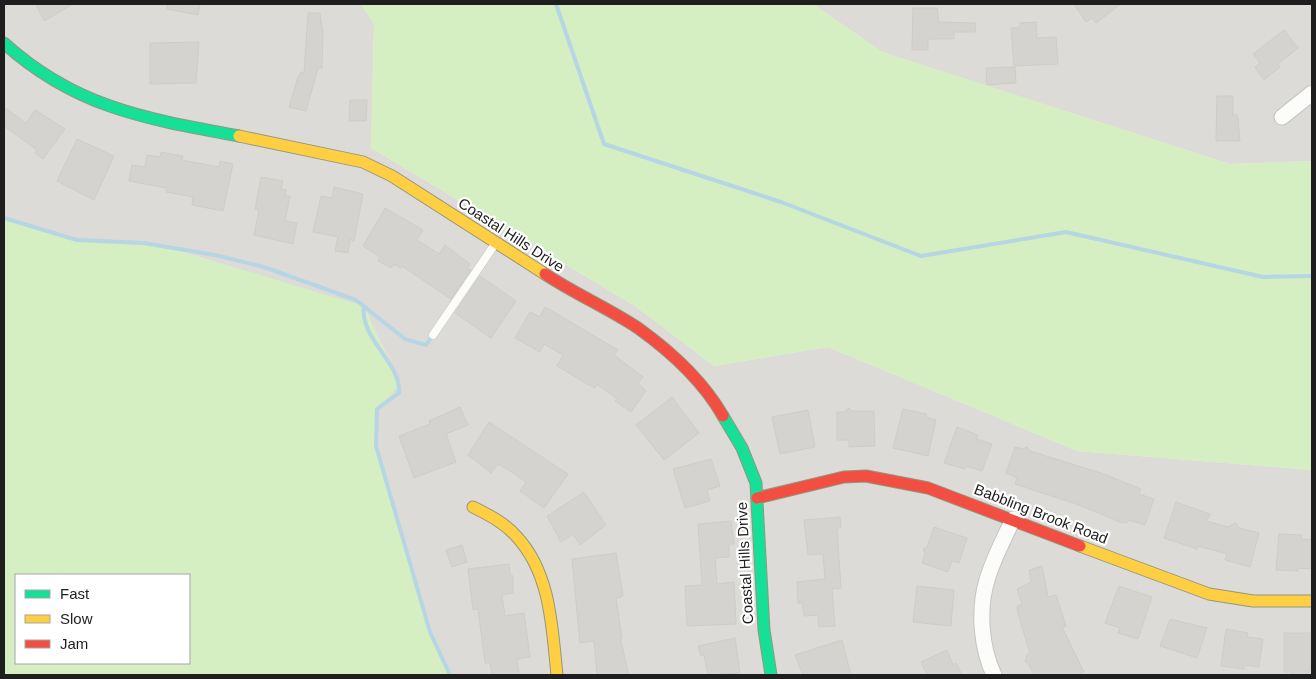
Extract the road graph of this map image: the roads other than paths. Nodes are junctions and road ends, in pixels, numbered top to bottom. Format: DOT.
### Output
graph roads {
  1 [pos="4,44"];
  2 [pos="1312,93"];
  3 [pos="1282,117"];
  4 [pos="496,242"];
  5 [pos="433,335"];
  6 [pos="757,498"];
  7 [pos="473,507"];
  8 [pos="1013,518"];
  9 [pos="1312,601"];
  10 [pos="557,675"];
  11 [pos="770,675"];
  12 [pos="994,675"];
  1 -- 4 [label="street, Coastal Hills Drive"];
  2 -- 3 [label="street"];
  4 -- 5 [label="lane"];
  4 -- 6 [label="street, Coastal Hills Drive"];
  6 -- 8 [label="street, Babbling Brook Road"];
  6 -- 11 [label="street, Coastal Hills Drive"];
  7 -- 10 [label="street"];
  8 -- 9 [label="street, Babbling Brook Road"];
  8 -- 12 [label="street"];
}
